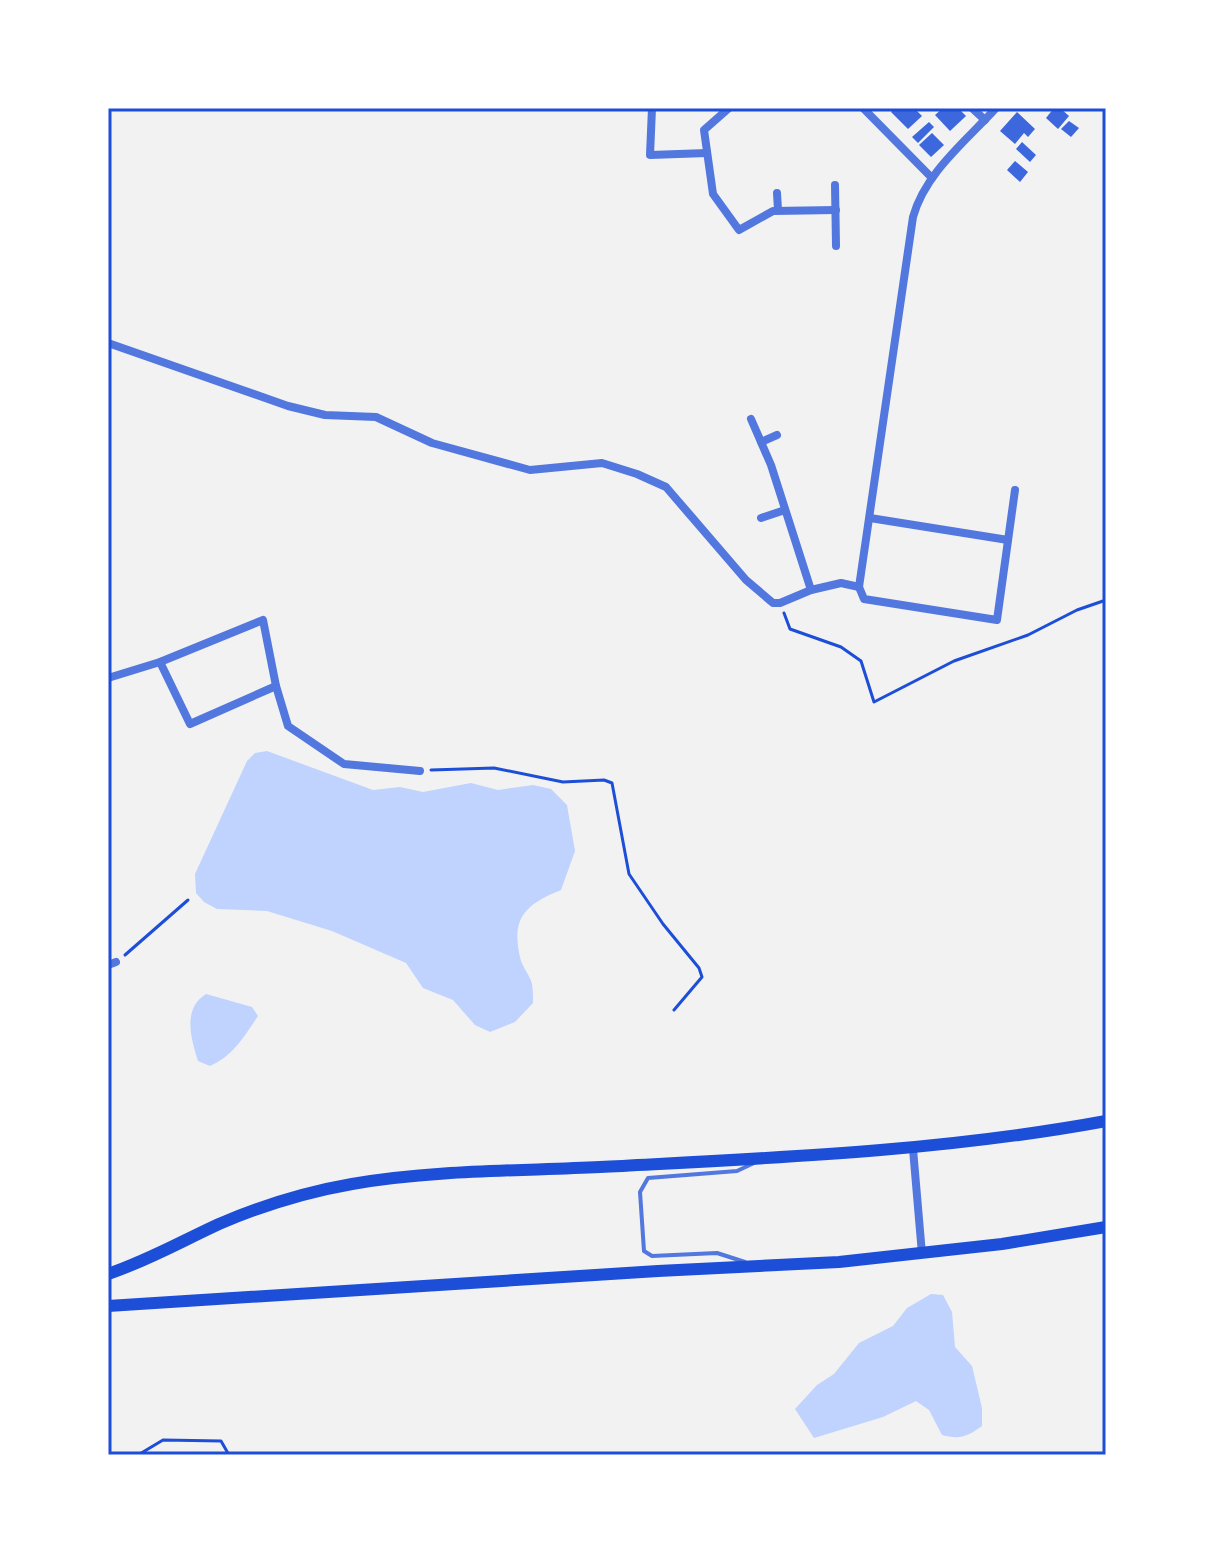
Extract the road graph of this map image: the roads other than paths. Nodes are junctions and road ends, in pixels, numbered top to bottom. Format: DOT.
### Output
graph roads {
  1 [pos="652,108"];
  2 [pos="729,108"];
  3 [pos="863,108"];
  4 [pos="972,108"];
  5 [pos="996,108"];
  6 [pos="985,120"];
  7 [pos="707,153"];
  8 [pos="932,178"];
  9 [pos="835,185"];
  10 [pos="777,193"];
  11 [pos="778,210"];
  12 [pos="836,210"];
  13 [pos="836,246"];
  14 [pos="108,343"];
  15 [pos="751,419"];
  16 [pos="777,435"];
  17 [pos="761,442"];
  18 [pos="1015,490"];
  19 [pos="785,510"];
  20 [pos="761,518"];
  21 [pos="870,518"];
  22 [pos="1008,540"];
  23 [pos="859,587"];
  24 [pos="811,590"];
  25 [pos="160,662"];
  26 [pos="108,678"];
  27 [pos="276,686"];
  28 [pos="420,771"];
  29 [pos="1106,1121"];
  30 [pos="913,1149"];
  31 [pos="766,1158"];
  32 [pos="1106,1227"];
  33 [pos="922,1254"];
  34 [pos="758,1267"];
  35 [pos="108,1274"];
  36 [pos="108,1306"];
  1 -- 7 [label="street"];
  2 -- 7 [label="street"];
  3 -- 8 [label="street"];
  4 -- 6 [label="street"];
  5 -- 6 [label="street"];
  6 -- 8 [label="street"];
  7 -- 11 [label="street"];
  8 -- 21 [label="street"];
  9 -- 12 [label="street"];
  10 -- 11 [label="street"];
  11 -- 12 [label="street"];
  12 -- 13 [label="street"];
  14 -- 24 [label="street"];
  15 -- 17 [label="street"];
  16 -- 17 [label="street"];
  17 -- 19 [label="street"];
  18 -- 22 [label="street"];
  19 -- 20 [label="street"];
  19 -- 24 [label="street"];
  21 -- 22 [label="street"];
  21 -- 23 [label="street"];
  22 -- 23 [label="street"];
  23 -- 24 [label="street"];
  25 -- 26 [label="street"];
  25 -- 27 [label="street"];
  25 -- 27 [label="street"];
  27 -- 28 [label="street"];
  29 -- 30 [label="main road"];
  30 -- 31 [label="main road"];
  30 -- 33 [label="street"];
  31 -- 34 [label="lane"];
  31 -- 35 [label="main road"];
  32 -- 33 [label="main road"];
  33 -- 34 [label="main road"];
  34 -- 36 [label="main road"];
}
